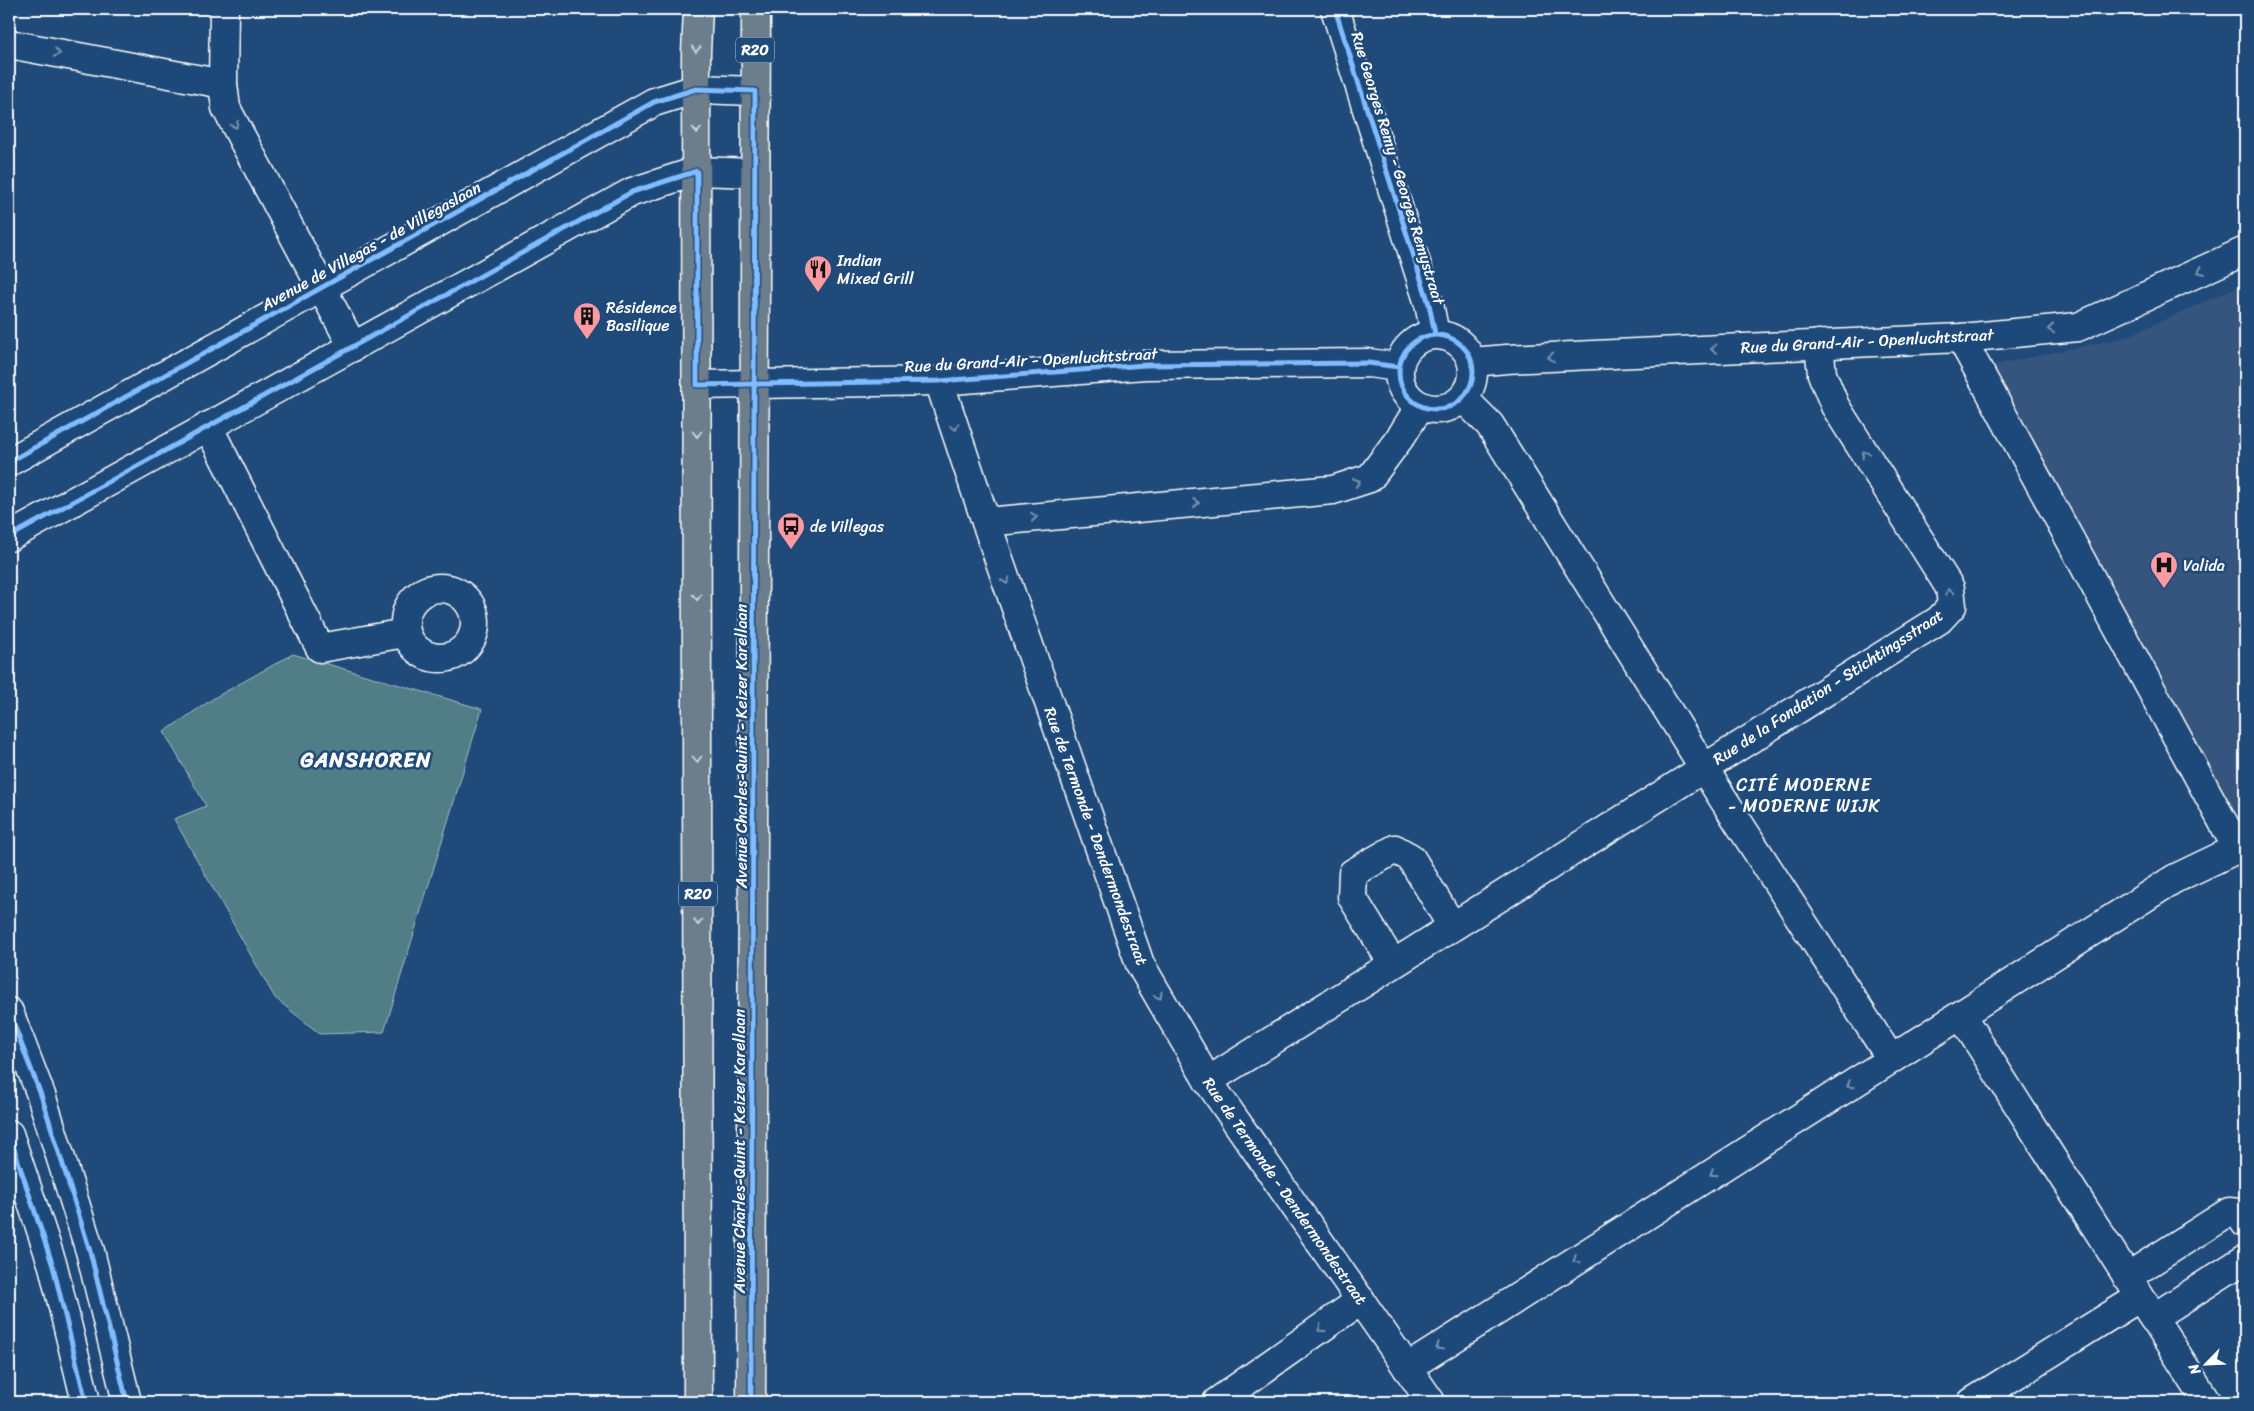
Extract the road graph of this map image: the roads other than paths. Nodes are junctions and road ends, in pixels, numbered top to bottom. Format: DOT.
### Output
graph roads {
  1 [pos="224,9"];
  2 [pos="698,9"];
  3 [pos="756,9"];
  4 [pos="1335,9"];
  5 [pos="9,44"];
  6 [pos="223,84"];
  7 [pos="696,89"];
  8 [pos="755,90"];
  9 [pos="697,170"];
  10 [pos="755,173"];
  11 [pos="2245,250"];
  12 [pos="321,287"];
  13 [pos="1436,334"];
  14 [pos="1961,338"];
  15 [pos="1819,344"];
  16 [pos="353,347"];
  17 [pos="1472,362"];
  18 [pos="1399,367"];
  19 [pos="939,381"];
  20 [pos="754,384"];
  21 [pos="697,385"];
  22 [pos="1462,398"];
  23 [pos="1420,406"];
  24 [pos="208,426"];
  25 [pos="9,462"];
  26 [pos="986,522"];
  27 [pos="9,537"];
  28 [pos="405,633"];
  29 [pos="1704,768"];
  30 [pos="2241,846"];
  31 [pos="1452,926"];
  32 [pos="1393,964"];
  33 [pos="9,1012"];
  34 [pos="1961,1015"];
  35 [pos="1891,1059"];
  36 [pos="1208,1081"];
  37 [pos="9,1134"];
  38 [pos="2245,1223"];
  39 [pos="2245,1260"];
  40 [pos="2140,1297"];
  41 [pos="1361,1300"];
  42 [pos="1407,1368"];
  43 [pos="86,1402"];
  44 [pos="127,1402"];
  45 [pos="698,1402"];
  46 [pos="751,1402"];
  47 [pos="1217,1402"];
  48 [pos="1431,1402"];
  49 [pos="1972,1402"];
  50 [pos="2207,1402"];
  1 -- 6 [label="street"];
  2 -- 7 [label="main road, R20, one-way"];
  3 -- 8 [label="main road, Avenue Charles-Quint - Keizer Karellaan / R20"];
  4 -- 13 [label="street, Rue Georges Remy - Georges Remystraat"];
  5 -- 6 [label="street, one-way"];
  6 -- 12 [label="street, one-way"];
  7 -- 8 [label="street, Avenue de Villegas - de Villegaslaan"];
  7 -- 9 [label="main road, R20, one-way"];
  7 -- 12 [label="street, Avenue de Villegas - de Villegaslaan"];
  8 -- 10 [label="main road, Avenue Charles-Quint - Keizer Karellaan / R20"];
  9 -- 10 [label="street"];
  9 -- 16 [label="street"];
  9 -- 21 [label="main road, R20"];
  10 -- 20 [label="main road, Avenue Charles-Quint - Keizer Karellaan / R20"];
  11 -- 14 [label="street, Rue du Grand-Air - Openluchtstraat, one-way"];
  12 -- 16 [label="street"];
  12 -- 25 [label="street, Avenue de Villegas - de Villegaslaan"];
  13 -- 17 [label="street"];
  13 -- 18 [label="street"];
  14 -- 15 [label="street, Rue du Grand-Air - Openluchtstraat"];
  14 -- 30 [label="street"];
  15 -- 17 [label="street, Rue du Grand-Air - Openluchtstraat, one-way"];
  29 -- 15 [label="street, Rue de la Fondation - Stichtingsstraat, one-way"];
  16 -- 24 [label="street"];
  17 -- 22 [label="street"];
  18 -- 19 [label="street, Rue du Grand-Air - Openluchtstraat"];
  18 -- 23 [label="street"];
  19 -- 20 [label="street, Rue du Grand-Air - Openluchtstraat"];
  19 -- 26 [label="street, Rue de Termonde - Dendermondestraat, one-way"];
  20 -- 21 [label="street, Rue du Grand-Air - Openluchtstraat"];
  20 -- 46 [label="main road, Avenue Charles-Quint - Keizer Karellaan / R20"];
  21 -- 45 [label="main road, R20, one-way"];
  22 -- 23 [label="street"];
  22 -- 29 [label="street"];
  26 -- 23 [label="street, one-way"];
  24 -- 27 [label="street"];
  24 -- 28 [label="street"];
  26 -- 36 [label="street, Rue de Termonde - Dendermondestraat, one-way"];
  29 -- 31 [label="street, Rue de la Fondation - Stichtingsstraat"];
  29 -- 35 [label="street"];
  30 -- 34 [label="street"];
  31 -- 32 [label="street, Rue de la Fondation - Stichtingsstraat"];
  31 -- 32 [label="street"];
  32 -- 36 [label="street, Rue de la Fondation - Stichtingsstraat"];
  33 -- 44 [label="street"];
  34 -- 35 [label="street"];
  34 -- 40 [label="street"];
  35 -- 42 [label="street, one-way"];
  36 -- 41 [label="street, Rue de Termonde - Dendermondestraat"];
  37 -- 43 [label="street"];
  38 -- 40 [label="street"];
  39 -- 40 [label="street"];
  40 -- 49 [label="street"];
  40 -- 50 [label="street"];
  41 -- 42 [label="street, Rue de Termonde - Dendermondestraat"];
  41 -- 47 [label="street, one-way"];
  42 -- 48 [label="street, Rue de Termonde - Dendermondestraat"];
}
